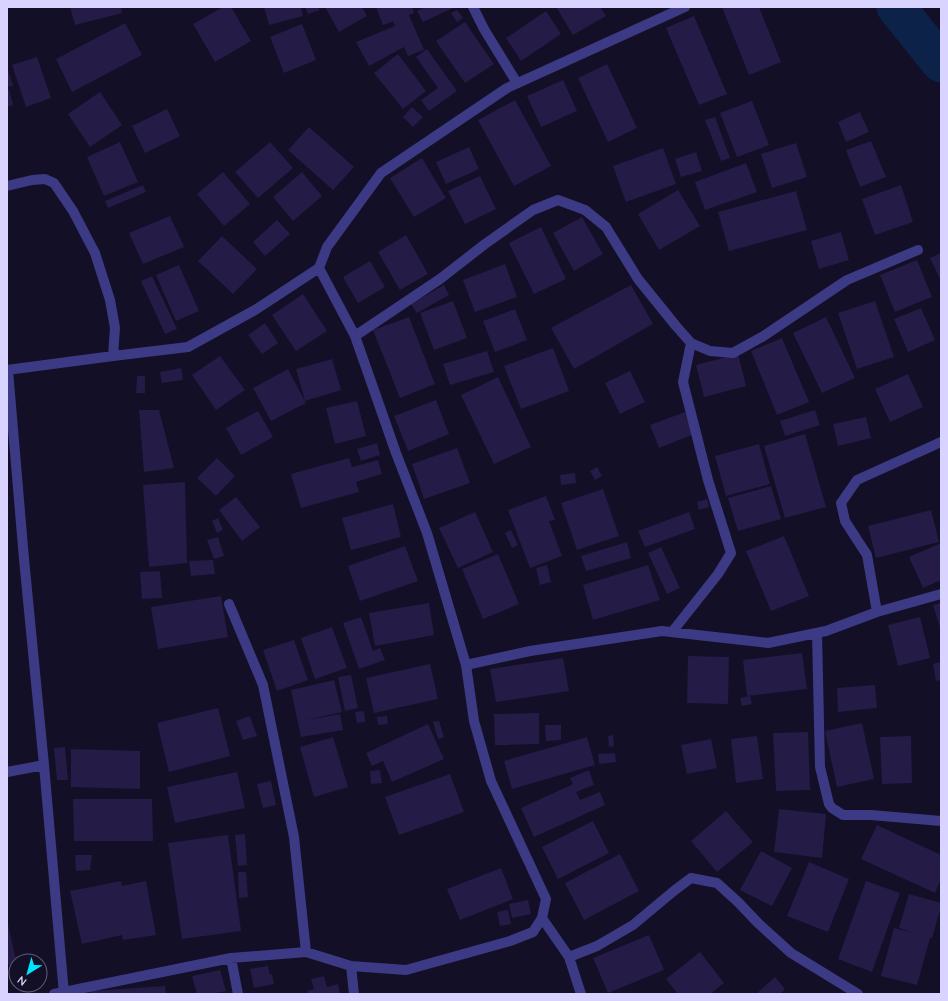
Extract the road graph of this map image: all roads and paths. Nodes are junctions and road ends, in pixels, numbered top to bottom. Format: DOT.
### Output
graph roads {
  1 [pos="472,7"];
  2 [pos="685,7"];
  3 [pos="517,83"];
  4 [pos="7,186"];
  5 [pos="918,250"];
  6 [pos="319,268"];
  7 [pos="355,336"];
  8 [pos="691,343"];
  9 [pos="113,356"];
  10 [pos="7,370"];
  11 [pos="941,442"];
  12 [pos="941,594"];
  13 [pos="229,604"];
  14 [pos="877,612"];
  15 [pos="672,632"];
  16 [pos="817,633"];
  17 [pos="466,665"];
  18 [pos="44,765"];
  19 [pos="7,772"];
  20 [pos="941,821"];
  21 [pos="542,918"];
  22 [pos="306,952"];
  23 [pos="569,957"];
  24 [pos="231,958"];
  25 [pos="351,966"];
  26 [pos="61,993"];
  27 [pos="238,994"];
  28 [pos="354,994"];
  29 [pos="581,994"];
  30 [pos="858,994"];
  1 -- 3 [label="street"];
  2 -- 3 [label="street"];
  3 -- 6 [label="street"];
  4 -- 9 [label="street"];
  5 -- 8 [label="street"];
  6 -- 7 [label="street"];
  6 -- 9 [label="street"];
  7 -- 8 [label="street"];
  7 -- 17 [label="street"];
  8 -- 15 [label="street"];
  9 -- 10 [label="street"];
  10 -- 18 [label="street"];
  11 -- 14 [label="street"];
  12 -- 14 [label="street"];
  13 -- 22 [label="street"];
  14 -- 16 [label="street"];
  15 -- 16 [label="street"];
  15 -- 17 [label="street"];
  16 -- 20 [label="street"];
  17 -- 21 [label="street"];
  18 -- 19 [label="street"];
  18 -- 26 [label="street"];
  21 -- 23 [label="street"];
  21 -- 25 [label="street"];
  22 -- 24 [label="street"];
  22 -- 25 [label="street"];
  23 -- 29 [label="street"];
  23 -- 30 [label="street"];
  24 -- 26 [label="street"];
  24 -- 27 [label="street"];
  25 -- 28 [label="street"];
}
